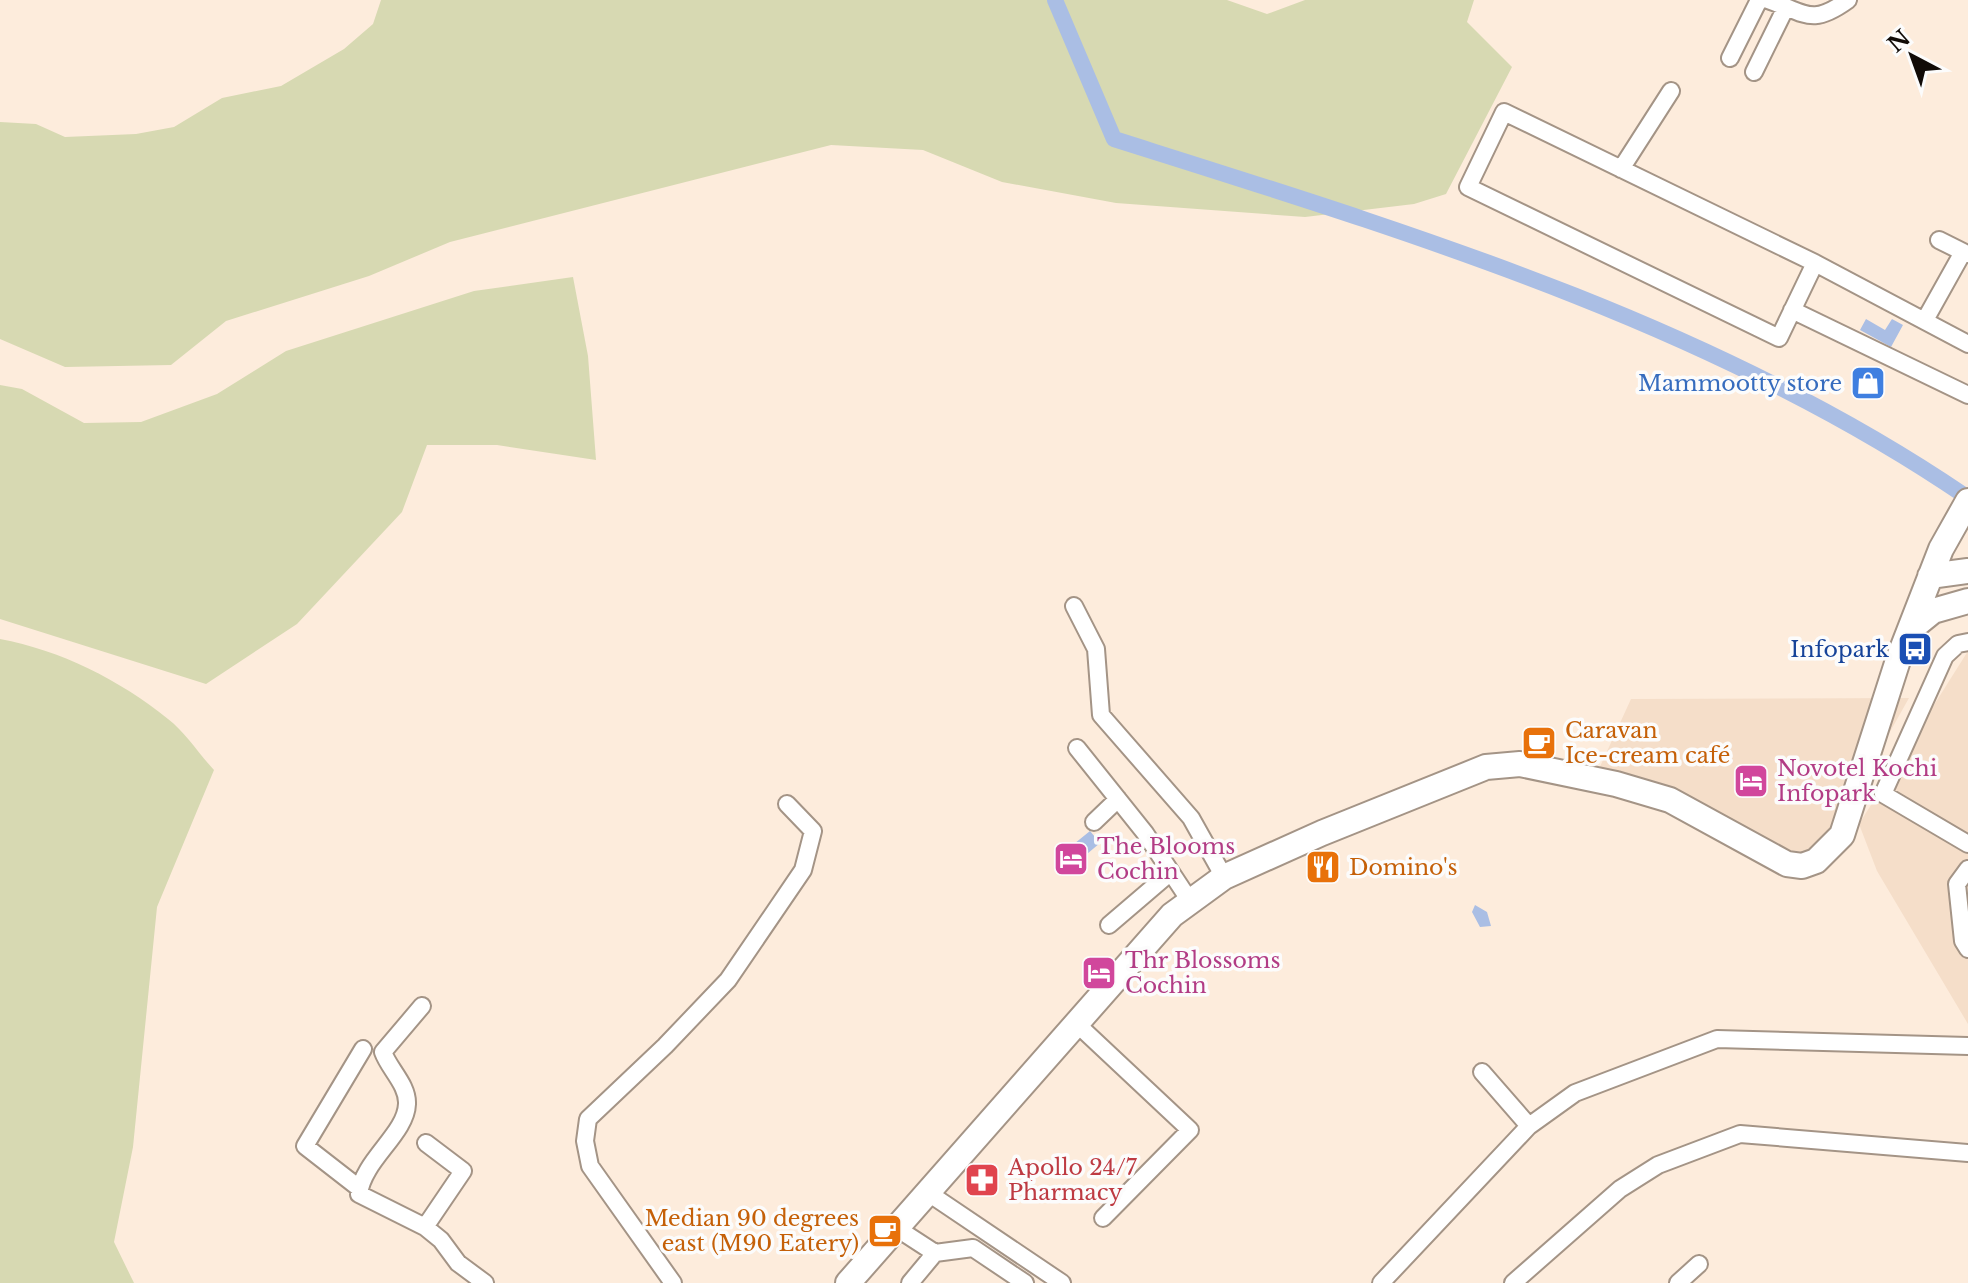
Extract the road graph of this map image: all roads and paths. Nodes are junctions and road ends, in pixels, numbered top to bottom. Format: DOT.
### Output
graph roads {
  1 [pos="1759,0"];
  2 [pos="1768,0"];
  3 [pos="1848,0"];
  4 [pos="1786,7"];
  5 [pos="1730,58"];
  6 [pos="1754,72"];
  7 [pos="1671,91"];
  8 [pos="1621,169"];
  9 [pos="1939,240"];
  10 [pos="1966,253"];
  11 [pos="1815,263"];
  12 [pos="1792,310"];
  13 [pos="1925,320"];
  14 [pos="1968,344"];
  15 [pos="1968,395"];
  16 [pos="1968,501"];
  17 [pos="1958,532"];
  18 [pos="1968,571"];
  19 [pos="1930,576"];
  20 [pos="1968,601"];
  21 [pos="1074,606"];
  22 [pos="1911,630"];
  23 [pos="1968,642"];
  24 [pos="1077,748"];
  25 [pos="1118,799"];
  26 [pos="787,804"];
  27 [pos="1094,822"];
  28 [pos="1968,844"];
  29 [pos="1968,869"];
  30 [pos="1171,872"];
  31 [pos="1224,877"];
  32 [pos="1963,887"];
  33 [pos="1190,901"];
  34 [pos="1109,925"];
  35 [pos="1968,949"];
  36 [pos="422,1006"];
  37 [pos="1077,1024"];
  38 [pos="1968,1046"];
  39 [pos="363,1049"];
  40 [pos="1482,1072"];
  41 [pos="1529,1126"];
  42 [pos="426,1143"];
  43 [pos="1968,1153"];
  44 [pos="359,1188"];
  45 [pos="927,1192"];
  46 [pos="1103,1218"];
  47 [pos="425,1227"];
  48 [pos="895,1227"];
  49 [pos="935,1253"];
  50 [pos="1699,1264"];
  51 [pos="485,1283"];
  52 [pos="673,1283"];
  53 [pos="848,1283"];
  54 [pos="910,1283"];
  55 [pos="1025,1283"];
  56 [pos="1062,1283"];
  57 [pos="1381,1283"];
  58 [pos="1513,1283"];
  59 [pos="1678,1283"];
  1 -- 5 [label="street"];
  2 -- 4 [label="street"];
  3 -- 4 [label="street"];
  4 -- 6 [label="street"];
  7 -- 8 [label="street"];
  8 -- 11 [label="street"];
  8 -- 12 [label="street"];
  9 -- 10 [label="street"];
  10 -- 13 [label="street"];
  11 -- 12 [label="street"];
  11 -- 13 [label="street"];
  12 -- 15 [label="street"];
  13 -- 14 [label="street"];
  16 -- 17 [label="main road"];
  17 -- 19 [label="main road"];
  18 -- 19 [label="main road"];
  19 -- 22 [label="main road"];
  20 -- 22 [label="main road"];
  21 -- 31 [label="street"];
  22 -- 31 [label="main road"];
  23 -- 28 [label="street"];
  24 -- 25 [label="street"];
  25 -- 27 [label="street"];
  25 -- 30 [label="street"];
  26 -- 52 [label="street"];
  29 -- 32 [label="street"];
  30 -- 33 [label="street"];
  30 -- 34 [label="street"];
  31 -- 33 [label="main road"];
  32 -- 35 [label="street"];
  33 -- 37 [label="main road"];
  36 -- 44 [label="street"];
  37 -- 45 [label="main road"];
  37 -- 46 [label="street"];
  38 -- 41 [label="street"];
  39 -- 44 [label="street"];
  40 -- 41 [label="street"];
  41 -- 57 [label="street"];
  42 -- 47 [label="street"];
  43 -- 58 [label="street"];
  44 -- 47 [label="street"];
  45 -- 48 [label="main road"];
  45 -- 56 [label="street"];
  47 -- 51 [label="street"];
  48 -- 49 [label="street"];
  48 -- 53 [label="main road"];
  49 -- 54 [label="street"];
  49 -- 55 [label="street"];
  50 -- 59 [label="street"];
}
